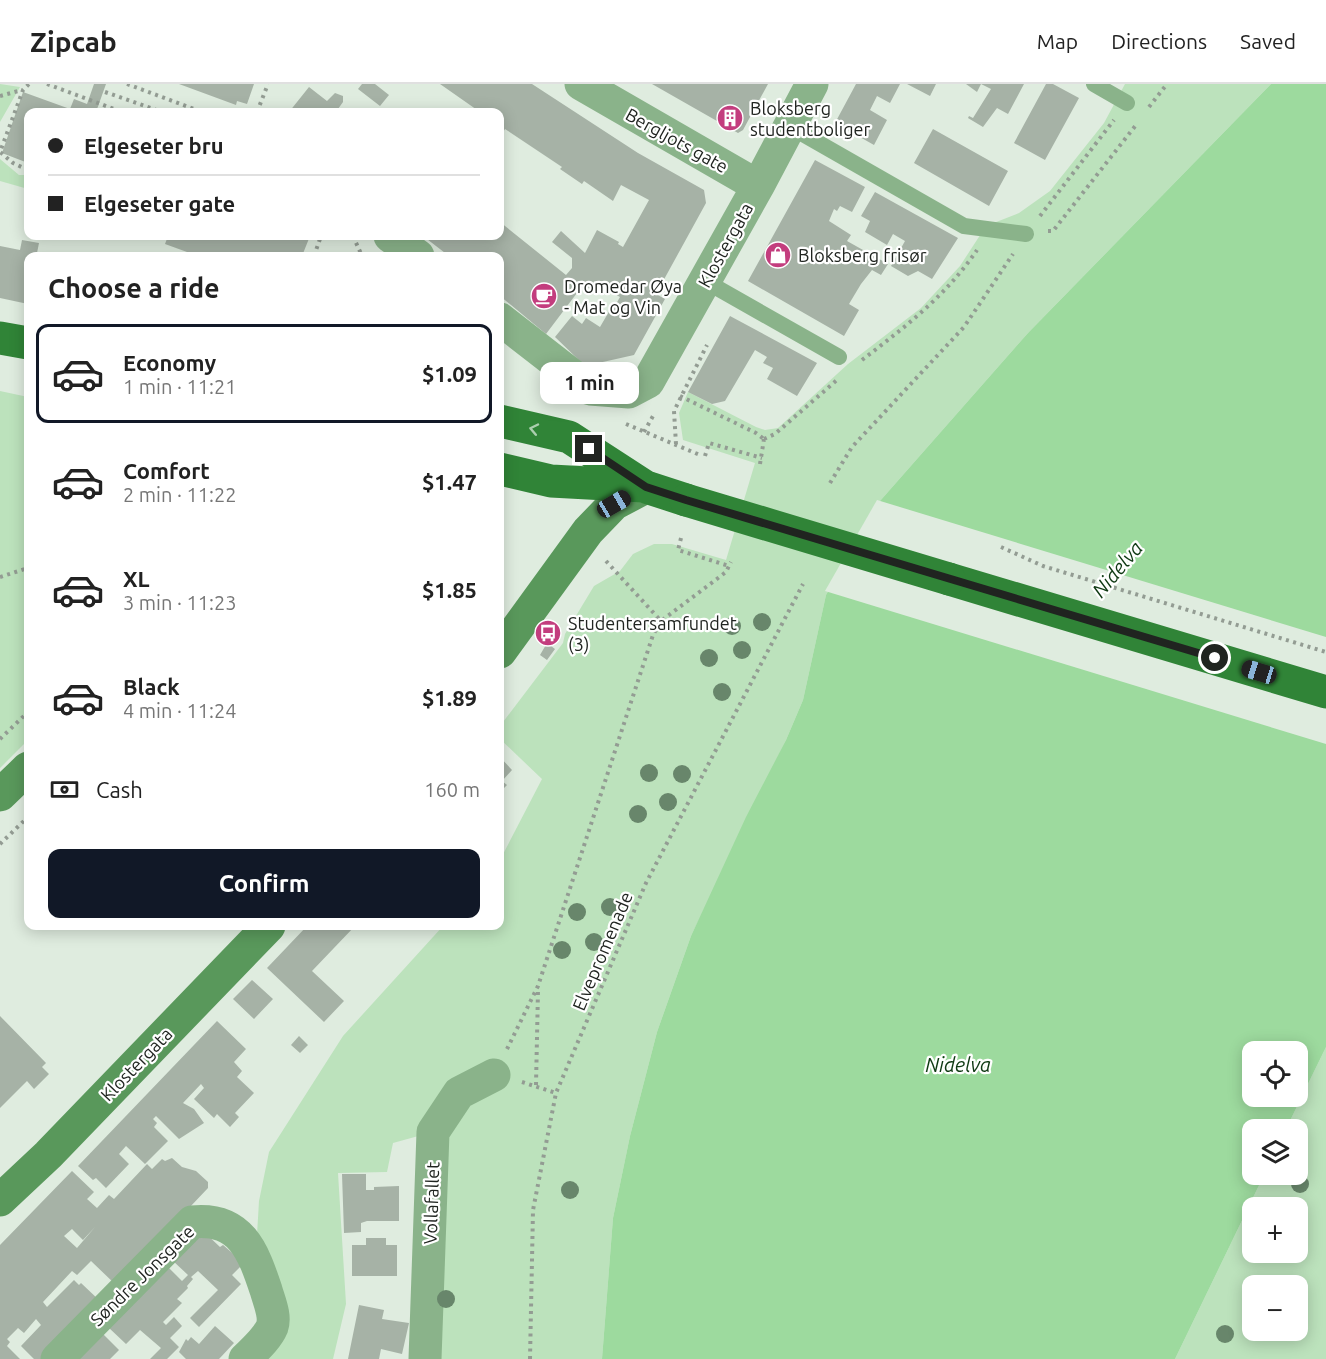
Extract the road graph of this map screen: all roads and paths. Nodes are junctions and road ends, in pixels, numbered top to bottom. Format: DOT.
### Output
graph roads {
  1 [pos="29,84"];
  2 [pos="46,84"];
  3 [pos="127,84"];
  4 [pos="268,84"];
  5 [pos="812,84"];
  6 [pos="1094,84"];
  7 [pos="1167,84"];
  8 [pos="592,87"];
  9 [pos="23,90"];
  10 [pos="105,92"];
  11 [pos="0,96"];
  12 [pos="1127,103"];
  13 [pos="111,108"];
  14 [pos="151,108"];
  15 [pos="191,108"];
  16 [pos="259,108"];
  17 [pos="1146,111"];
  18 [pos="1139,121"];
  19 [pos="789,126"];
  20 [pos="24,168"];
  21 [pos="758,186"];
  22 [pos="989,231"];
  23 [pos="1026,234"];
  24 [pos="395,240"];
  25 [pos="412,252"];
  26 [pos="705,281"];
  27 [pos="504,322"];
  28 [pos="0,338"];
  29 [pos="24,342"];
  30 [pos="840,357"];
  31 [pos="860,361"];
  32 [pos="842,376"];
  33 [pos="675,396"];
  34 [pos="682,396"];
  35 [pos="656,410"];
  36 [pos="504,422"];
  37 [pos="624,423"];
  38 [pos="644,432"];
  39 [pos="764,439"];
  40 [pos="676,444"];
  41 [pos="762,458"];
  42 [pos="760,464"];
  43 [pos="504,470"];
  44 [pos="830,483"];
  45 [pos="646,487"];
  46 [pos="681,538"];
  47 [pos="1000,548"];
  48 [pos="606,561"];
  49 [pos="24,569"];
  50 [pos="0,577"];
  51 [pos="803,584"];
  52 [pos="661,621"];
  53 [pos="504,646"];
  54 [pos="1326,652"];
  55 [pos="1326,692"];
  56 [pos="24,716"];
  57 [pos="0,739"];
  58 [pos="24,772"];
  59 [pos="0,795"];
  60 [pos="24,821"];
  61 [pos="0,844"];
  62 [pos="265,930"];
  63 [pos="538,986"];
  64 [pos="494,1075"];
  65 [pos="536,1085"];
  66 [pos="0,1200"];
  67 [pos="57,1359"];
  68 [pos="245,1359"];
  69 [pos="425,1359"];
  70 [pos="530,1359"];
  1 -- 9 [label="path"];
  2 -- 13 [label="path"];
  3 -- 15 [label="path"];
  4 -- 16 [label="path"];
  5 -- 19 [label="street, Klostergata"];
  6 -- 12 [label="lane"];
  7 -- 17 [label="path"];
  8 -- 21 [label="street, Bergljots gate"];
  9 -- 11 [label="path"];
  9 -- 20 [label="path"];
  10 -- 14 [label="path"];
  12 -- 23 [label="path"];
  18 -- 23 [label="path"];
  19 -- 21 [label="street, Klostergata"];
  19 -- 22 [label="lane"];
  21 -- 26 [label="street, Klostergata"];
  22 -- 23 [label="lane"];
  22 -- 31 [label="path"];
  23 -- 44 [label="path"];
  24 -- 25 [label="street"];
  26 -- 27 [label="street, Klostergata"];
  26 -- 30 [label="lane"];
  28 -- 29 [label="main road"];
  32 -- 39 [label="path"];
  33 -- 34 [label="path"];
  34 -- 39 [label="path"];
  34 -- 40 [label="path"];
  35 -- 38 [label="path"];
  45 -- 36 [label="main road, one-way"];
  37 -- 38 [label="path"];
  38 -- 40 [label="path"];
  39 -- 41 [label="path"];
  40 -- 41 [label="path"];
  41 -- 42 [label="path"];
  43 -- 45 [label="main road"];
  45 -- 53 [label="main road"];
  45 -- 55 [label="main road, bridge"];
  46 -- 52 [label="path"];
  47 -- 54 [label="path"];
  48 -- 52 [label="path"];
  49 -- 50 [label="path"];
  51 -- 70 [label="path, Elvepromenade"];
  52 -- 63 [label="path"];
  56 -- 57 [label="path"];
  58 -- 59 [label="main road"];
  60 -- 61 [label="path"];
  62 -- 66 [label="main road, Klostergata"];
  63 -- 64 [label="path"];
  63 -- 65 [label="path"];
  64 -- 69 [label="street, Vollafallet"];
  67 -- 68 [label="street, Søndre Jonsgate"];
}
